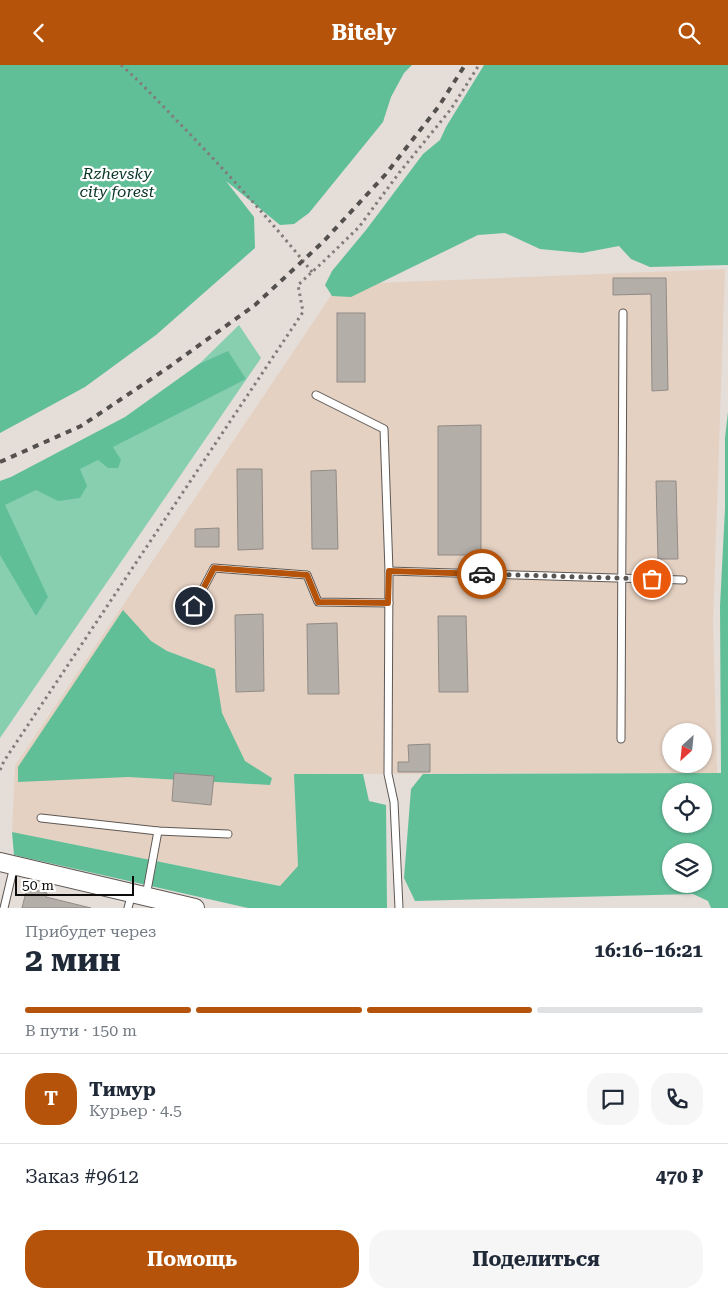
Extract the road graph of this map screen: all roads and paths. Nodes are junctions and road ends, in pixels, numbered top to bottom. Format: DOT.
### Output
graph roads {
  1 [pos="121,65"];
  2 [pos="479,65"];
  3 [pos="312,272"];
  4 [pos="623,313"];
  5 [pos="316,395"];
  6 [pos="389,571"];
  7 [pos="622,578"];
  8 [pos="682,580"];
  9 [pos="388,603"];
  10 [pos="194,606"];
  11 [pos="621,739"];
  12 [pos="0,770"];
  13 [pos="42,818"];
  14 [pos="158,831"];
  15 [pos="228,834"];
  16 [pos="7,864"];
  17 [pos="135,899"];
  18 [pos="4,908"];
  19 [pos="195,908"];
  20 [pos="399,908"];
  1 -- 3 [label="path"];
  2 -- 3 [label="path"];
  3 -- 12 [label="path"];
  4 -- 7 [label="lane"];
  5 -- 6 [label="lane"];
  6 -- 7 [label="lane"];
  6 -- 9 [label="lane"];
  7 -- 8 [label="lane"];
  7 -- 11 [label="lane"];
  9 -- 10 [label="lane"];
  9 -- 20 [label="lane"];
  13 -- 14 [label="lane"];
  14 -- 15 [label="lane"];
  14 -- 17 [label="lane"];
  16 -- 17 [label="street"];
  16 -- 18 [label="lane"];
  17 -- 19 [label="street"];
}
